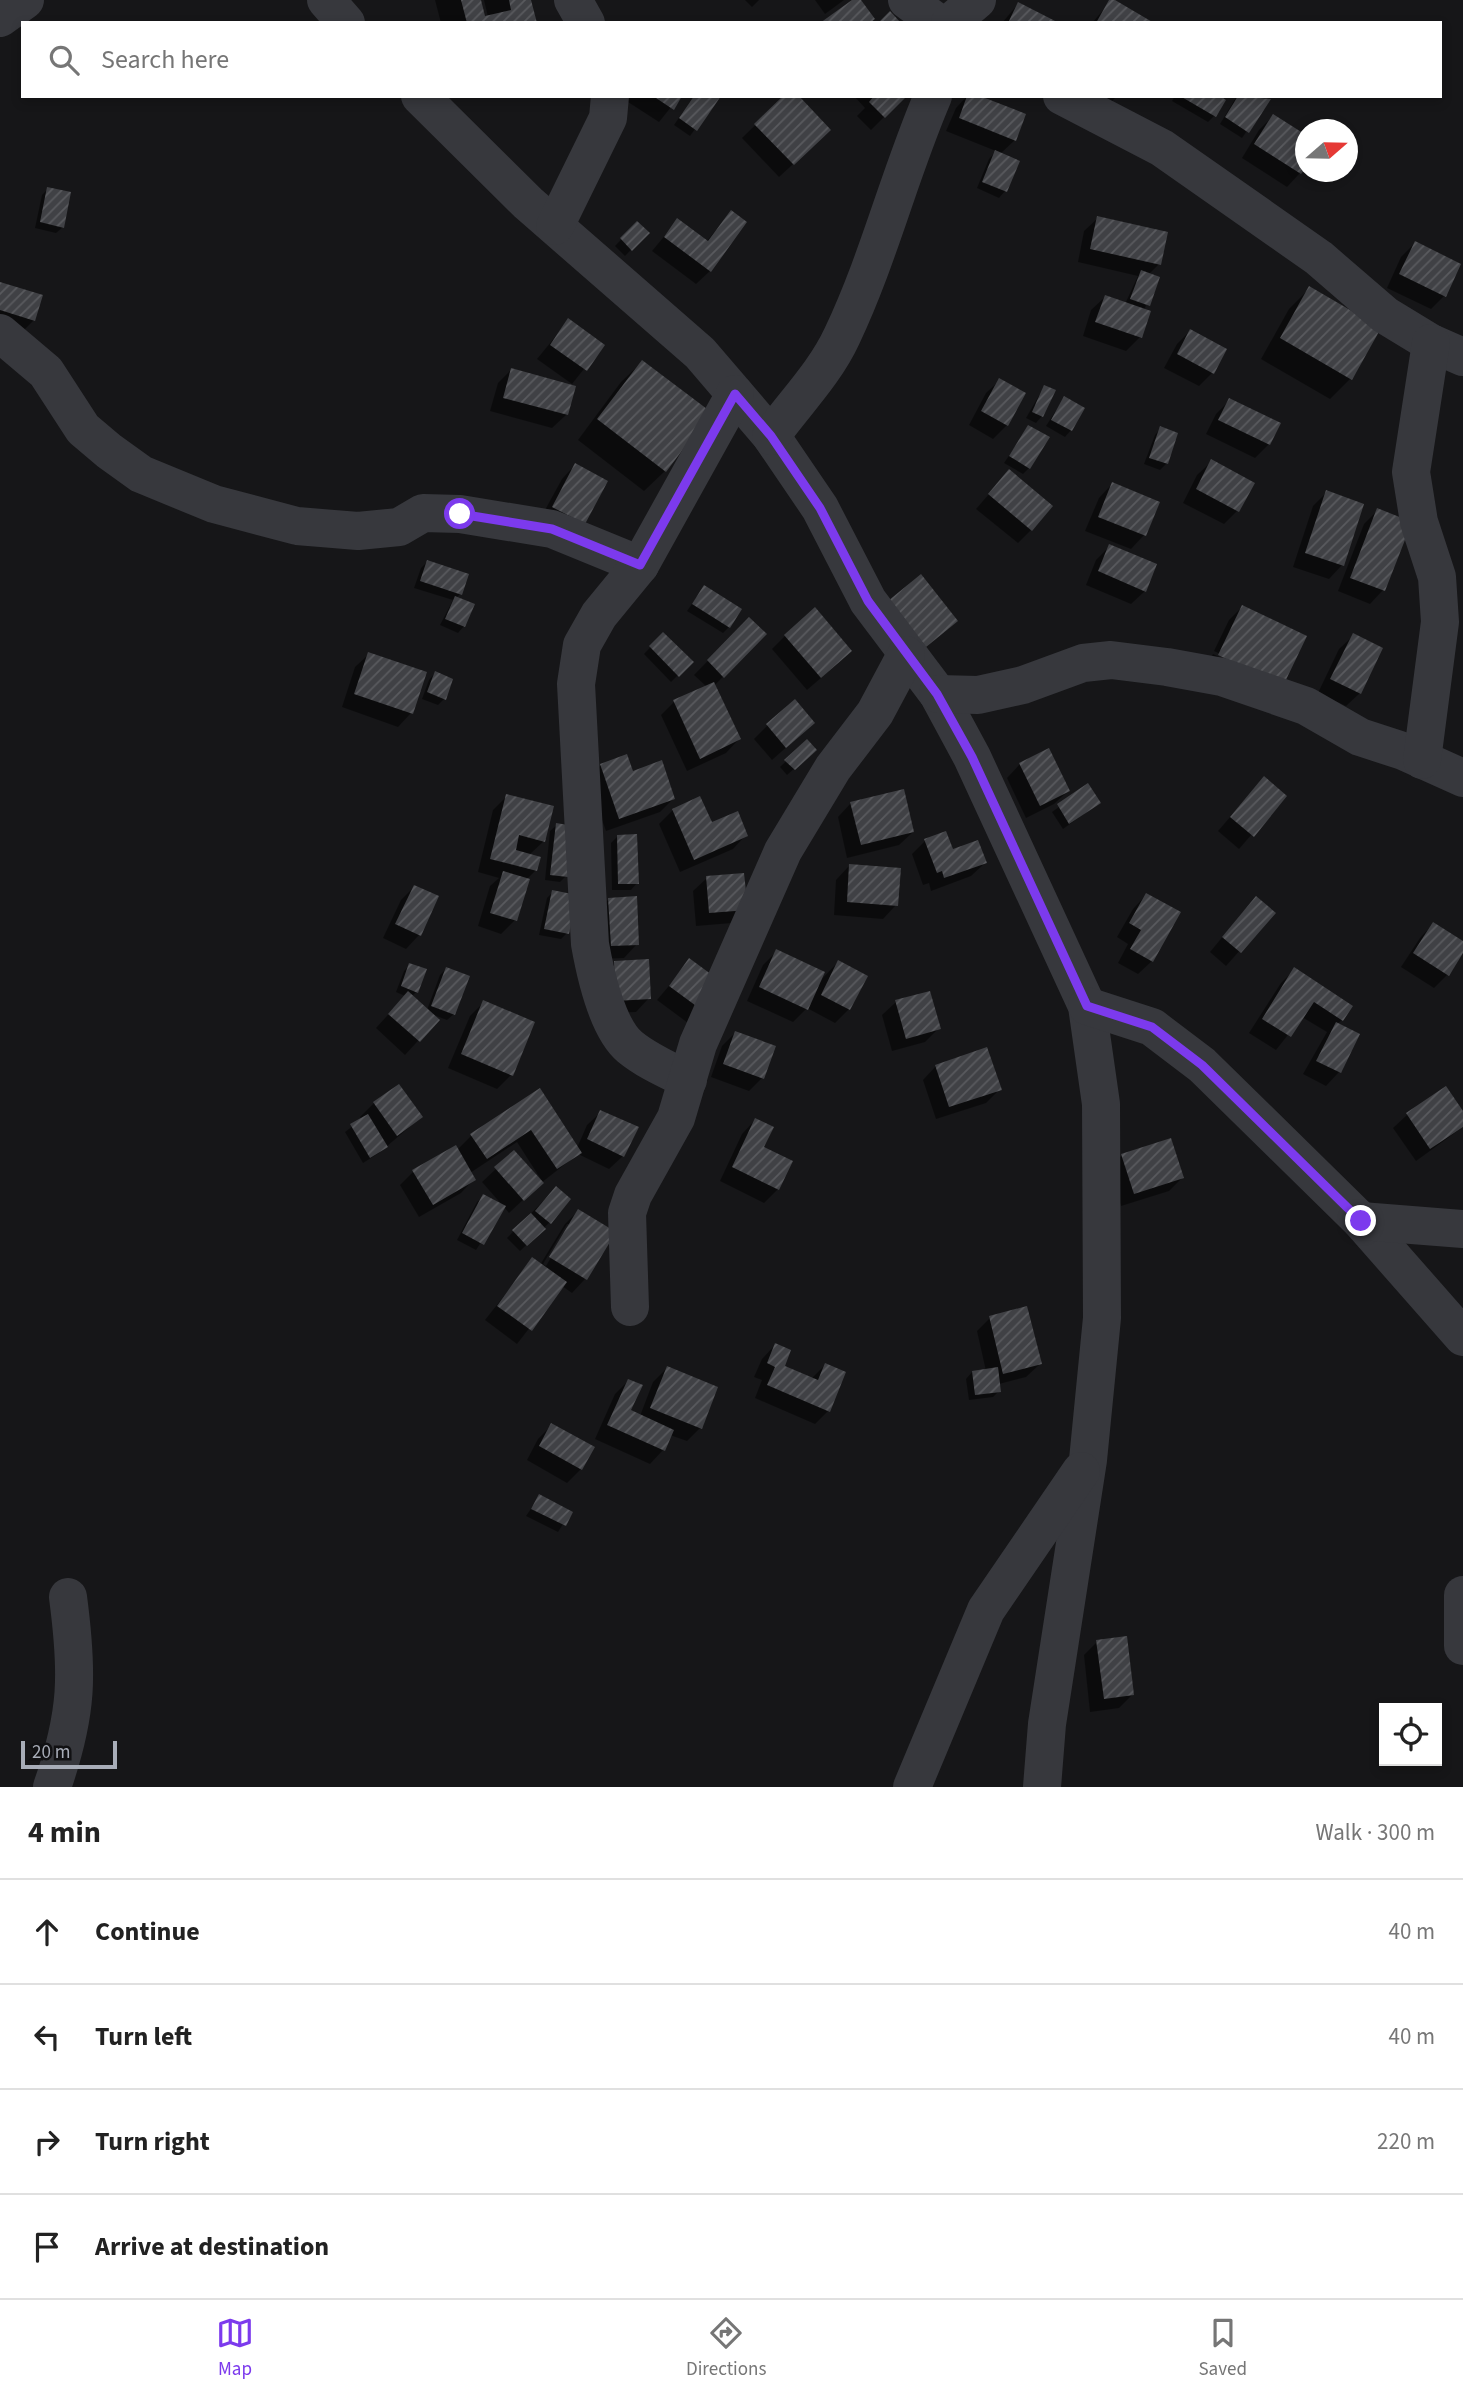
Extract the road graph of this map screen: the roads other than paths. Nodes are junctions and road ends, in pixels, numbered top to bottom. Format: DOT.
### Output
graph roads {
  1 [pos="25,0"];
  2 [pos="326,0"];
  3 [pos="573,0"];
  4 [pos="907,0"];
  5 [pos="977,0"];
  6 [pos="0,18"];
  7 [pos="344,21"];
  8 [pos="585,21"];
  9 [pos="935,21"];
  10 [pos="952,21"];
  11 [pos="422,98"];
  12 [pos="610,98"];
  13 [pos="932,98"];
  14 [pos="1066,98"];
  15 [pos="555,226"];
  16 [pos="0,333"];
  17 [pos="1447,350"];
  18 [pos="735,394"];
  19 [pos="771,436"];
  20 [pos="640,565"];
  21 [pos="1451,592"];
  22 [pos="906,655"];
  23 [pos="937,694"];
  24 [pos="1422,760"];
  25 [pos="1463,778"];
  26 [pos="1087,1006"];
  27 [pos="688,1080"];
  28 [pos="1361,1221"];
  29 [pos="1463,1228"];
  30 [pos="630,1307"];
  31 [pos="1463,1337"];
  32 [pos="1088,1460"];
  33 [pos="1463,1595"];
  34 [pos="68,1597"];
  35 [pos="1463,1646"];
  36 [pos="52,1787"];
  37 [pos="912,1787"];
  38 [pos="1042,1787"];
  1 -- 6 [label="street"];
  2 -- 7 [label="street"];
  3 -- 8 [label="street"];
  4 -- 9 [label="street"];
  5 -- 10 [label="street"];
  11 -- 15 [label="street"];
  12 -- 15 [label="street"];
  13 -- 19 [label="street"];
  14 -- 17 [label="street"];
  15 -- 18 [label="street"];
  16 -- 20 [label="street"];
  17 -- 21 [label="street"];
  18 -- 19 [label="street"];
  18 -- 20 [label="street"];
  19 -- 22 [label="street"];
  20 -- 27 [label="street"];
  21 -- 24 [label="street"];
  22 -- 23 [label="street"];
  22 -- 27 [label="street"];
  23 -- 24 [label="street"];
  23 -- 26 [label="street"];
  24 -- 25 [label="street"];
  26 -- 28 [label="street"];
  26 -- 32 [label="street"];
  27 -- 30 [label="street"];
  28 -- 29 [label="street"];
  28 -- 31 [label="street"];
  32 -- 37 [label="street"];
  32 -- 38 [label="street"];
  33 -- 35 [label="street"];
  34 -- 36 [label="street"];
}
